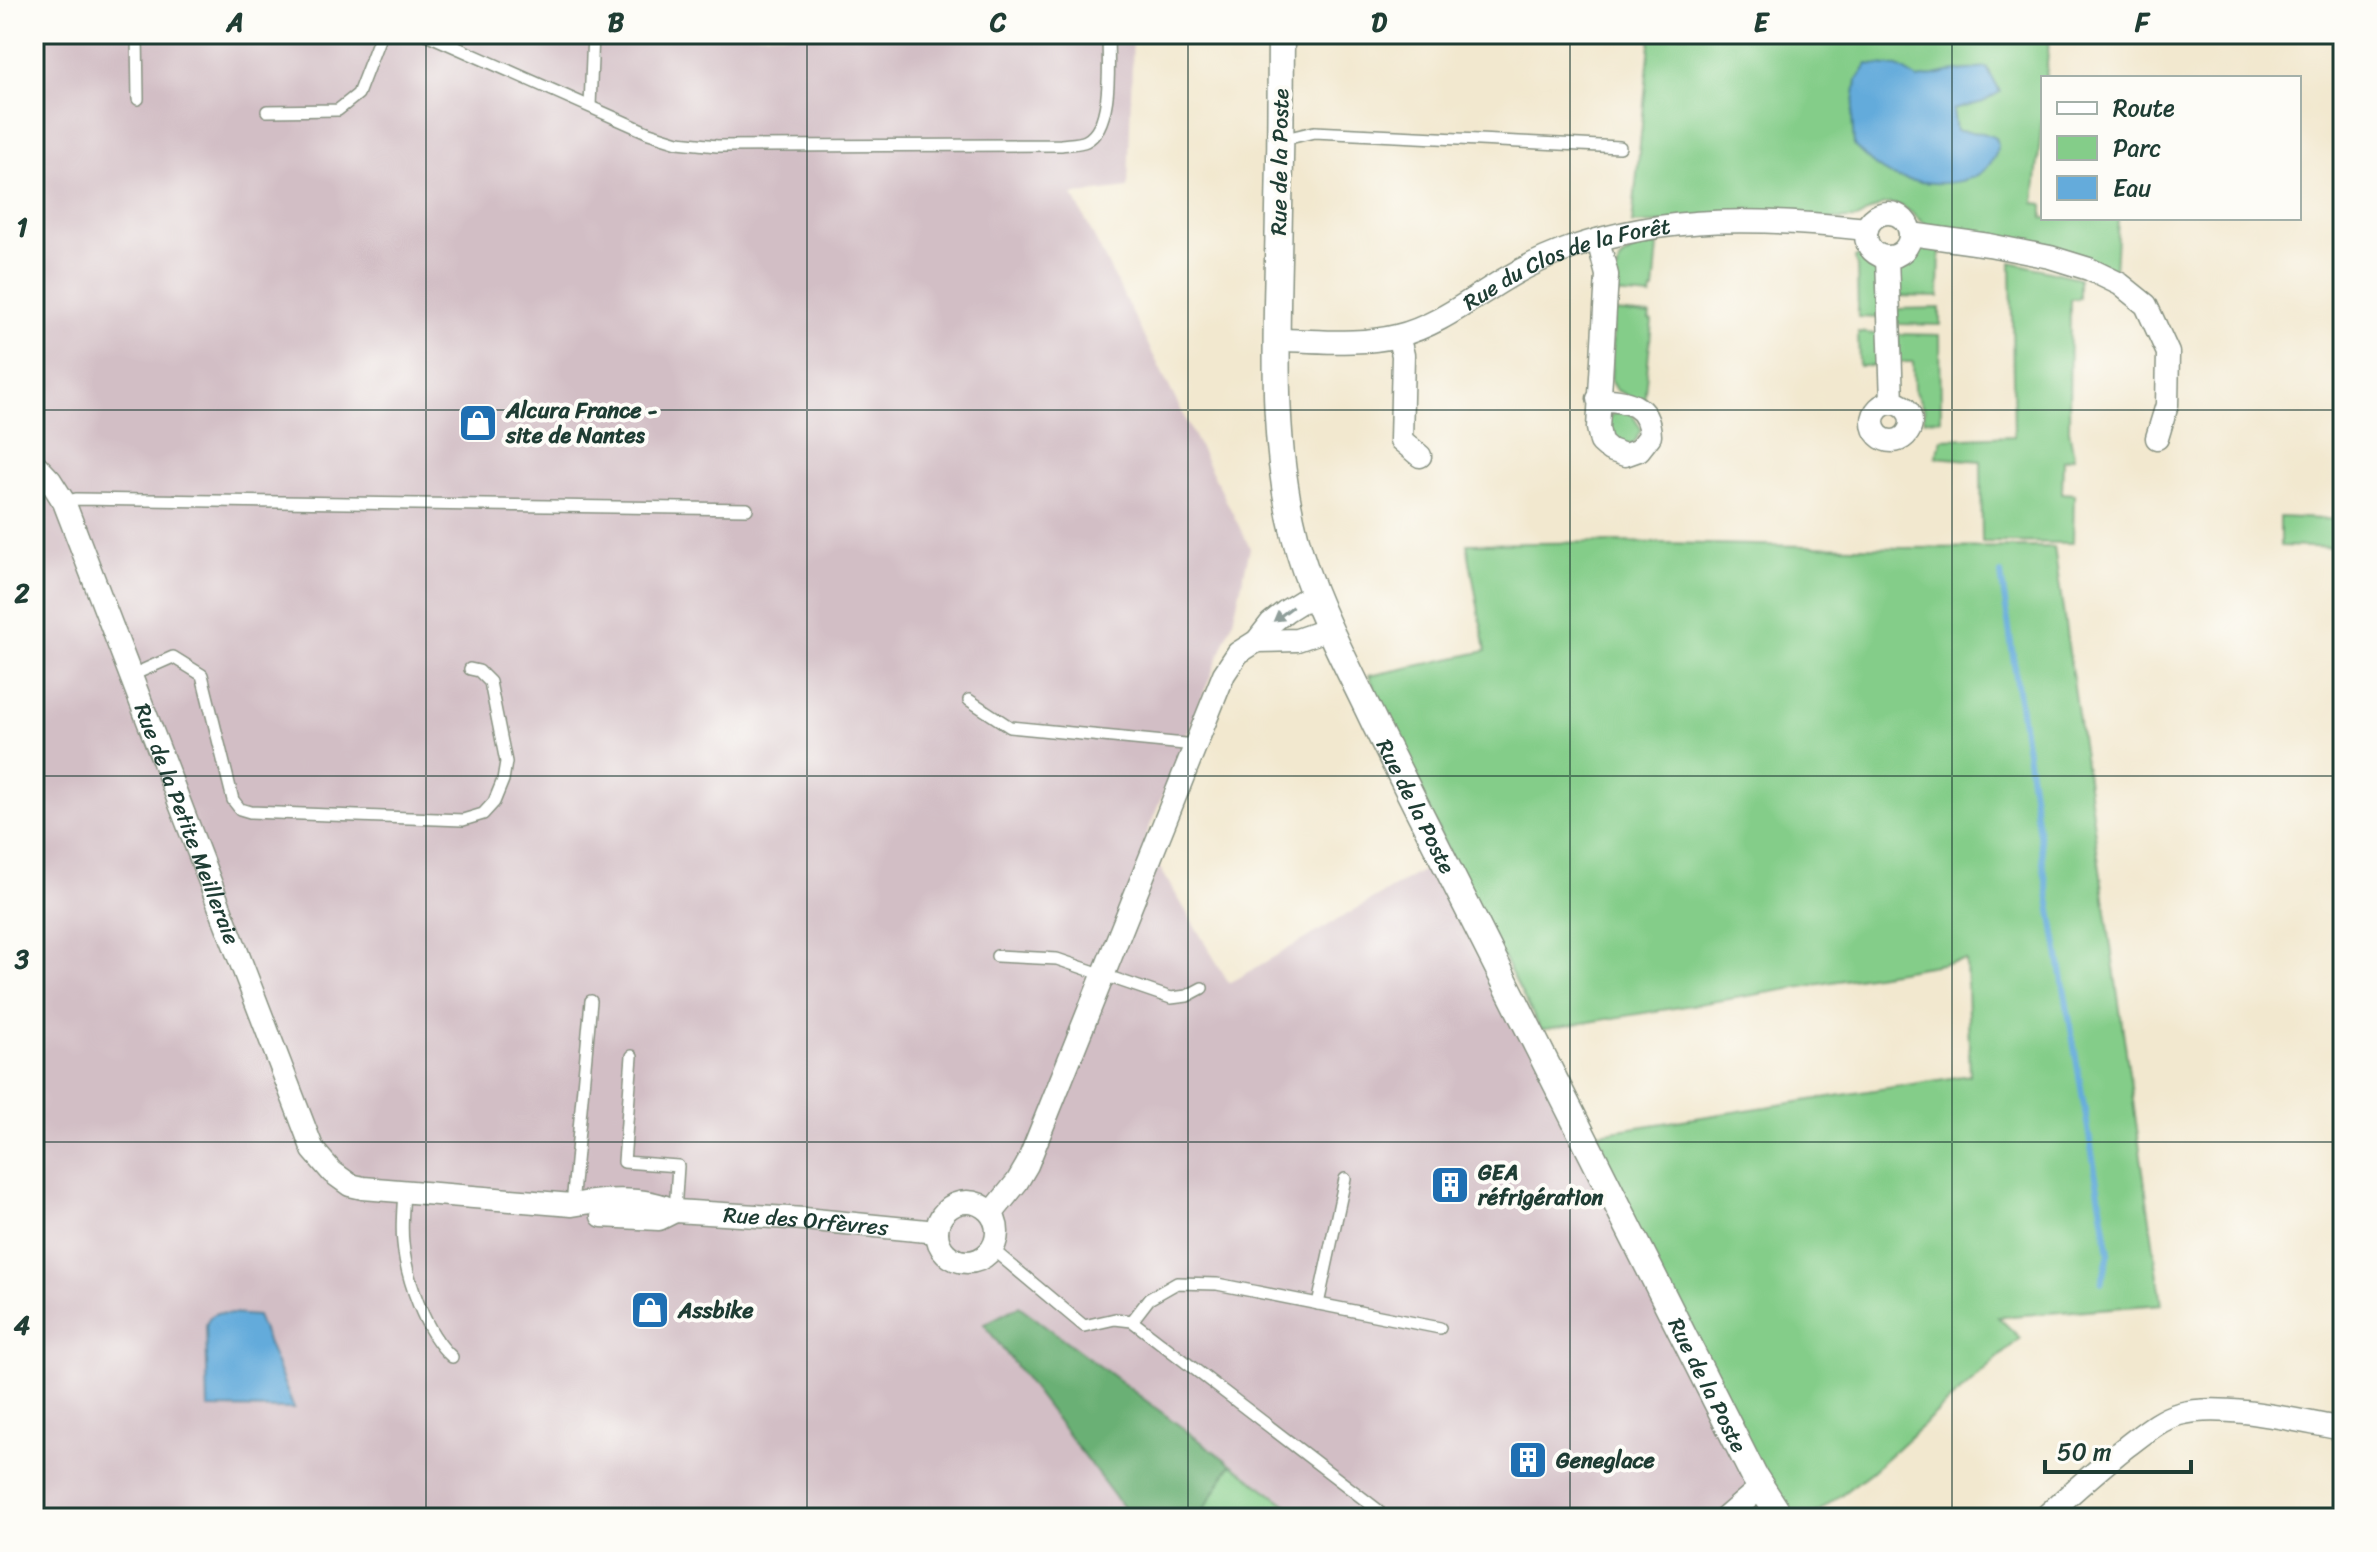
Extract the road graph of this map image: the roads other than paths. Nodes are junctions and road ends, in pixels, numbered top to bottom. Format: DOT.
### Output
graph roads {
  1 [pos="137,34"];
  2 [pos="381,34"];
  3 [pos="426,34"];
  4 [pos="593,34"];
  5 [pos="1108,34"];
  6 [pos="1281,34"];
  7 [pos="138,99"];
  8 [pos="590,106"];
  9 [pos="267,111"];
  10 [pos="1281,140"];
  11 [pos="1620,147"];
  12 [pos="1867,229"];
  13 [pos="1911,234"];
  14 [pos="1598,240"];
  15 [pos="1887,257"];
  16 [pos="1398,336"];
  17 [pos="1276,340"];
  18 [pos="1598,399"];
  19 [pos="1892,402"];
  20 [pos="2157,438"];
  21 [pos="1420,456"];
  22 [pos="34,463"];
  23 [pos="64,502"];
  24 [pos="747,509"];
  25 [pos="1315,593"];
  26 [pos="1329,629"];
  27 [pos="1257,641"];
  28 [pos="470,669"];
  29 [pos="130,676"];
  30 [pos="969,700"];
  31 [pos="1195,745"];
  32 [pos="997,956"];
  33 [pos="1102,974"];
  34 [pos="1202,988"];
  35 [pos="591,1001"];
  36 [pos="632,1056"];
  37 [pos="1345,1179"];
  38 [pos="343,1180"];
  39 [pos="404,1192"];
  40 [pos="572,1205"];
  41 [pos="675,1211"];
  42 [pos="992,1213"];
  43 [pos="937,1232"];
  44 [pos="992,1249"];
  45 [pos="1318,1304"];
  46 [pos="1132,1321"];
  47 [pos="1440,1328"];
  48 [pos="452,1357"];
  49 [pos="2343,1429"];
  50 [pos="1761,1487"];
  51 [pos="1378,1510"];
  52 [pos="1725,1518"];
  53 [pos="1781,1518"];
  54 [pos="2044,1518"];
  1 -- 7 [label="lane"];
  2 -- 9 [label="lane"];
  3 -- 8 [label="lane"];
  4 -- 8 [label="lane"];
  5 -- 8 [label="lane"];
  6 -- 10 [label="street, Rue de la Poste"];
  10 -- 11 [label="lane"];
  10 -- 17 [label="street, Rue de la Poste"];
  12 -- 13 [label="street, Rue du Clos de la Forêt"];
  12 -- 14 [label="street, Rue du Clos de la Forêt"];
  12 -- 15 [label="street"];
  13 -- 15 [label="street"];
  13 -- 20 [label="street, Rue du Clos de la Forêt"];
  14 -- 16 [label="street, Rue du Clos de la Forêt"];
  14 -- 18 [label="street"];
  15 -- 19 [label="street"];
  16 -- 17 [label="street, Rue du Clos de la Forêt"];
  16 -- 21 [label="street"];
  17 -- 25 [label="street, Rue de la Poste"];
  22 -- 23 [label="street, Rue de la Petite Meilleraie"];
  23 -- 24 [label="lane"];
  23 -- 29 [label="street, Rue de la Petite Meilleraie"];
  25 -- 26 [label="street, Rue de la Poste"];
  25 -- 27 [label="street, one-way"];
  26 -- 27 [label="street"];
  26 -- 50 [label="street, Rue de la Poste"];
  27 -- 31 [label="street"];
  28 -- 29 [label="lane"];
  29 -- 38 [label="street, Rue de la Petite Meilleraie"];
  30 -- 31 [label="lane"];
  31 -- 33 [label="street"];
  32 -- 33 [label="lane"];
  33 -- 34 [label="lane"];
  33 -- 42 [label="street"];
  35 -- 40 [label="lane"];
  36 -- 41 [label="lane"];
  37 -- 45 [label="lane"];
  38 -- 39 [label="street, Rue des Orfèvres"];
  39 -- 40 [label="street, Rue des Orfèvres"];
  39 -- 48 [label="lane"];
  40 -- 41 [label="street, Rue des Orfèvres"];
  41 -- 43 [label="street, Rue des Orfèvres"];
  42 -- 43 [label="street"];
  42 -- 44 [label="street"];
  43 -- 44 [label="street"];
  44 -- 46 [label="lane"];
  45 -- 46 [label="lane"];
  45 -- 47 [label="lane"];
  46 -- 51 [label="lane"];
  49 -- 54 [label="street"];
  50 -- 52 [label="street"];
  50 -- 53 [label="street, Rue de la Poste"];
}
